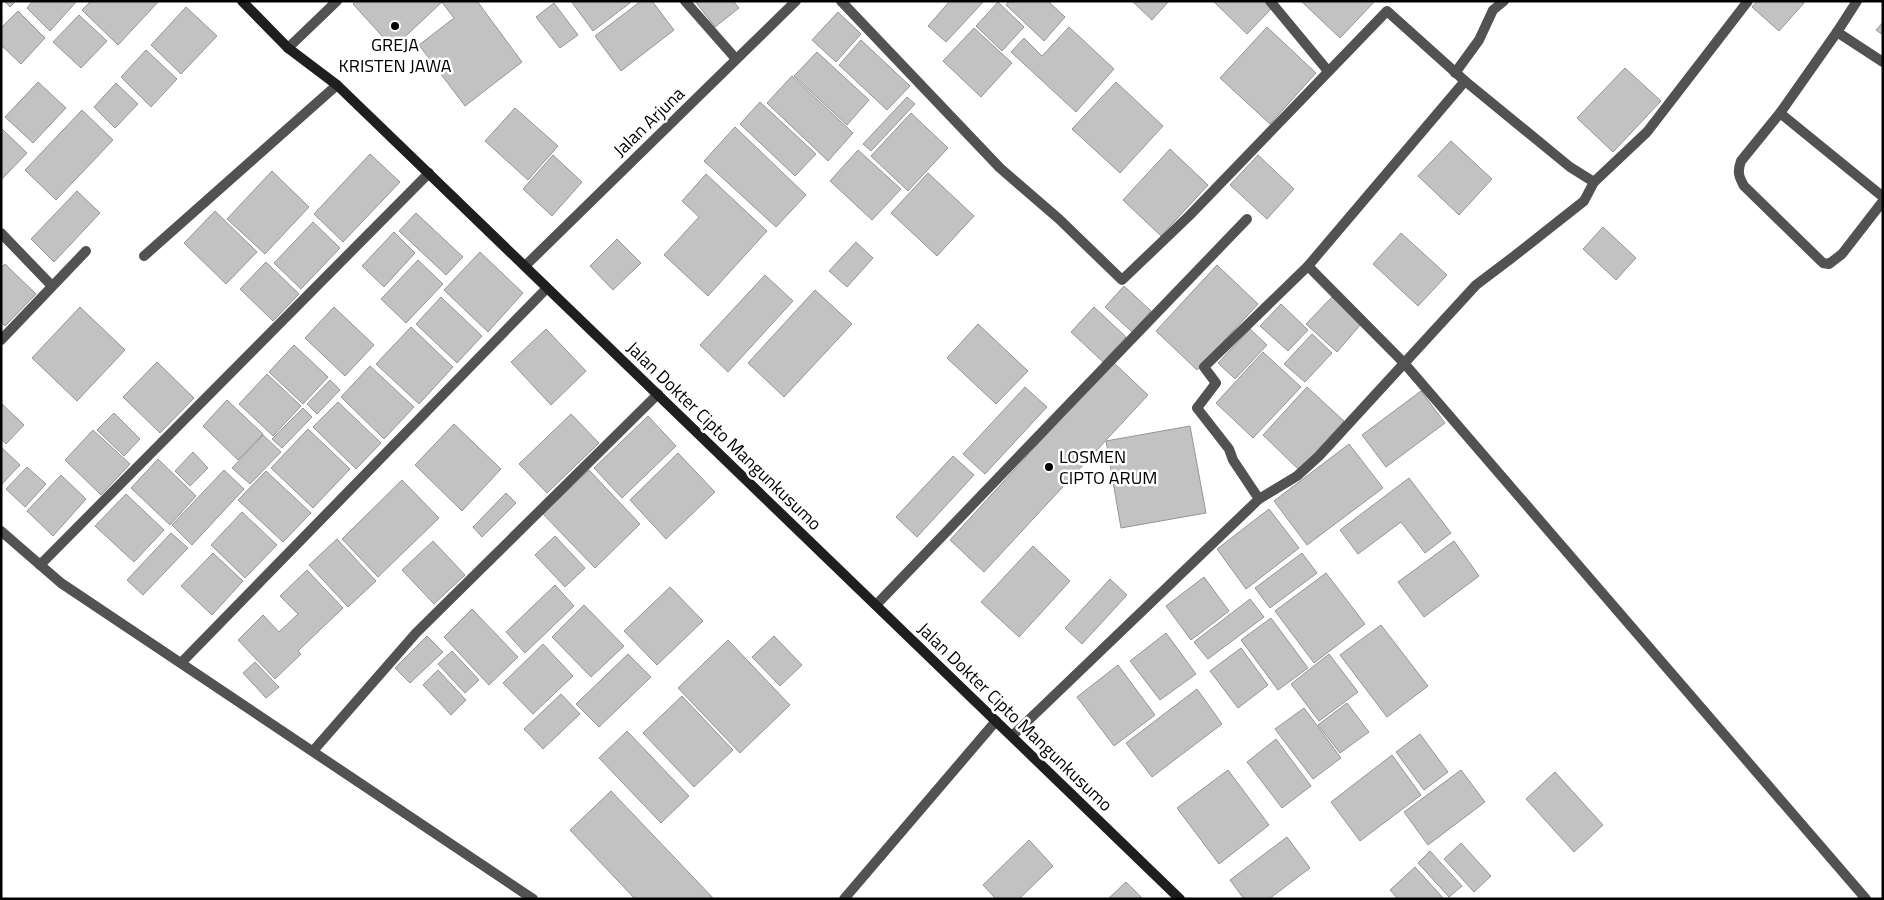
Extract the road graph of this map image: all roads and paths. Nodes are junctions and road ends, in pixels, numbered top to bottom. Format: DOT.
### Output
graph roads {
  1 [pos="242,1"];
  2 [pos="338,1"];
  3 [pos="685,1"];
  4 [pos="796,1"];
  5 [pos="841,1"];
  6 [pos="1270,1"];
  7 [pos="1504,1"];
  8 [pos="1748,1"];
  9 [pos="1857,1"];
  10 [pos="1837,32"];
  11 [pos="288,48"];
  12 [pos="736,59"];
  13 [pos="1883,62"];
  14 [pos="1328,71"];
  15 [pos="1456,73"];
  16 [pos="1465,81"];
  17 [pos="337,85"];
  18 [pos="1780,113"];
  19 [pos="429,173"];
  20 [pos="1594,182"];
  21 [pos="1883,199"];
  22 [pos="1246,220"];
  23 [pos="1,233"];
  24 [pos="86,251"];
  25 [pos="144,256"];
  26 [pos="525,266"];
  27 [pos="1308,266"];
  28 [pos="52,286"];
  29 [pos="547,288"];
  30 [pos="1,340"];
  31 [pos="1404,363"];
  32 [pos="658,394"];
  33 [pos="1259,500"];
  34 [pos="1,531"];
  35 [pos="40,565"];
  36 [pos="876,605"];
  37 [pos="181,663"];
  38 [pos="996,721"];
  39 [pos="1012,736"];
  40 [pos="313,751"];
  41 [pos="533,899"];
  42 [pos="844,899"];
  43 [pos="1180,899"];
  44 [pos="1866,899"];
  1 -- 11 [label="street, Jalan Dokter Cipto Mangunkusumo"];
  2 -- 11 [label="street"];
  3 -- 12 [label="street"];
  4 -- 12 [label="street, Jalan Arjuna"];
  5 -- 14 [label="street"];
  6 -- 14 [label="street"];
  7 -- 15 [label="street"];
  8 -- 20 [label="street"];
  9 -- 10 [label="street"];
  10 -- 13 [label="street"];
  10 -- 18 [label="street"];
  11 -- 17 [label="street, Jalan Dokter Cipto Mangunkusumo"];
  12 -- 26 [label="street, Jalan Arjuna"];
  14 -- 15 [label="street"];
  15 -- 16 [label="street"];
  16 -- 20 [label="street"];
  16 -- 27 [label="street"];
  17 -- 19 [label="street, Jalan Dokter Cipto Mangunkusumo"];
  17 -- 25 [label="street"];
  18 -- 21 [label="street"];
  18 -- 21 [label="street"];
  19 -- 26 [label="street, Jalan Dokter Cipto Mangunkusumo"];
  19 -- 35 [label="street"];
  20 -- 31 [label="street"];
  22 -- 36 [label="street"];
  23 -- 28 [label="street"];
  24 -- 28 [label="street"];
  26 -- 29 [label="street, Jalan Dokter Cipto Mangunkusumo"];
  27 -- 31 [label="street"];
  27 -- 33 [label="street"];
  28 -- 30 [label="street"];
  29 -- 32 [label="street, Jalan Dokter Cipto Mangunkusumo"];
  29 -- 37 [label="street"];
  31 -- 33 [label="street"];
  31 -- 44 [label="street"];
  32 -- 36 [label="street, Jalan Dokter Cipto Mangunkusumo"];
  32 -- 40 [label="street"];
  33 -- 39 [label="street"];
  34 -- 35 [label="street"];
  35 -- 37 [label="street"];
  36 -- 38 [label="street, Jalan Dokter Cipto Mangunkusumo"];
  37 -- 40 [label="street"];
  38 -- 39 [label="street, Jalan Dokter Cipto Mangunkusumo"];
  38 -- 42 [label="street"];
  39 -- 43 [label="street, Jalan Dokter Cipto Mangunkusumo"];
  40 -- 41 [label="street"];
}
